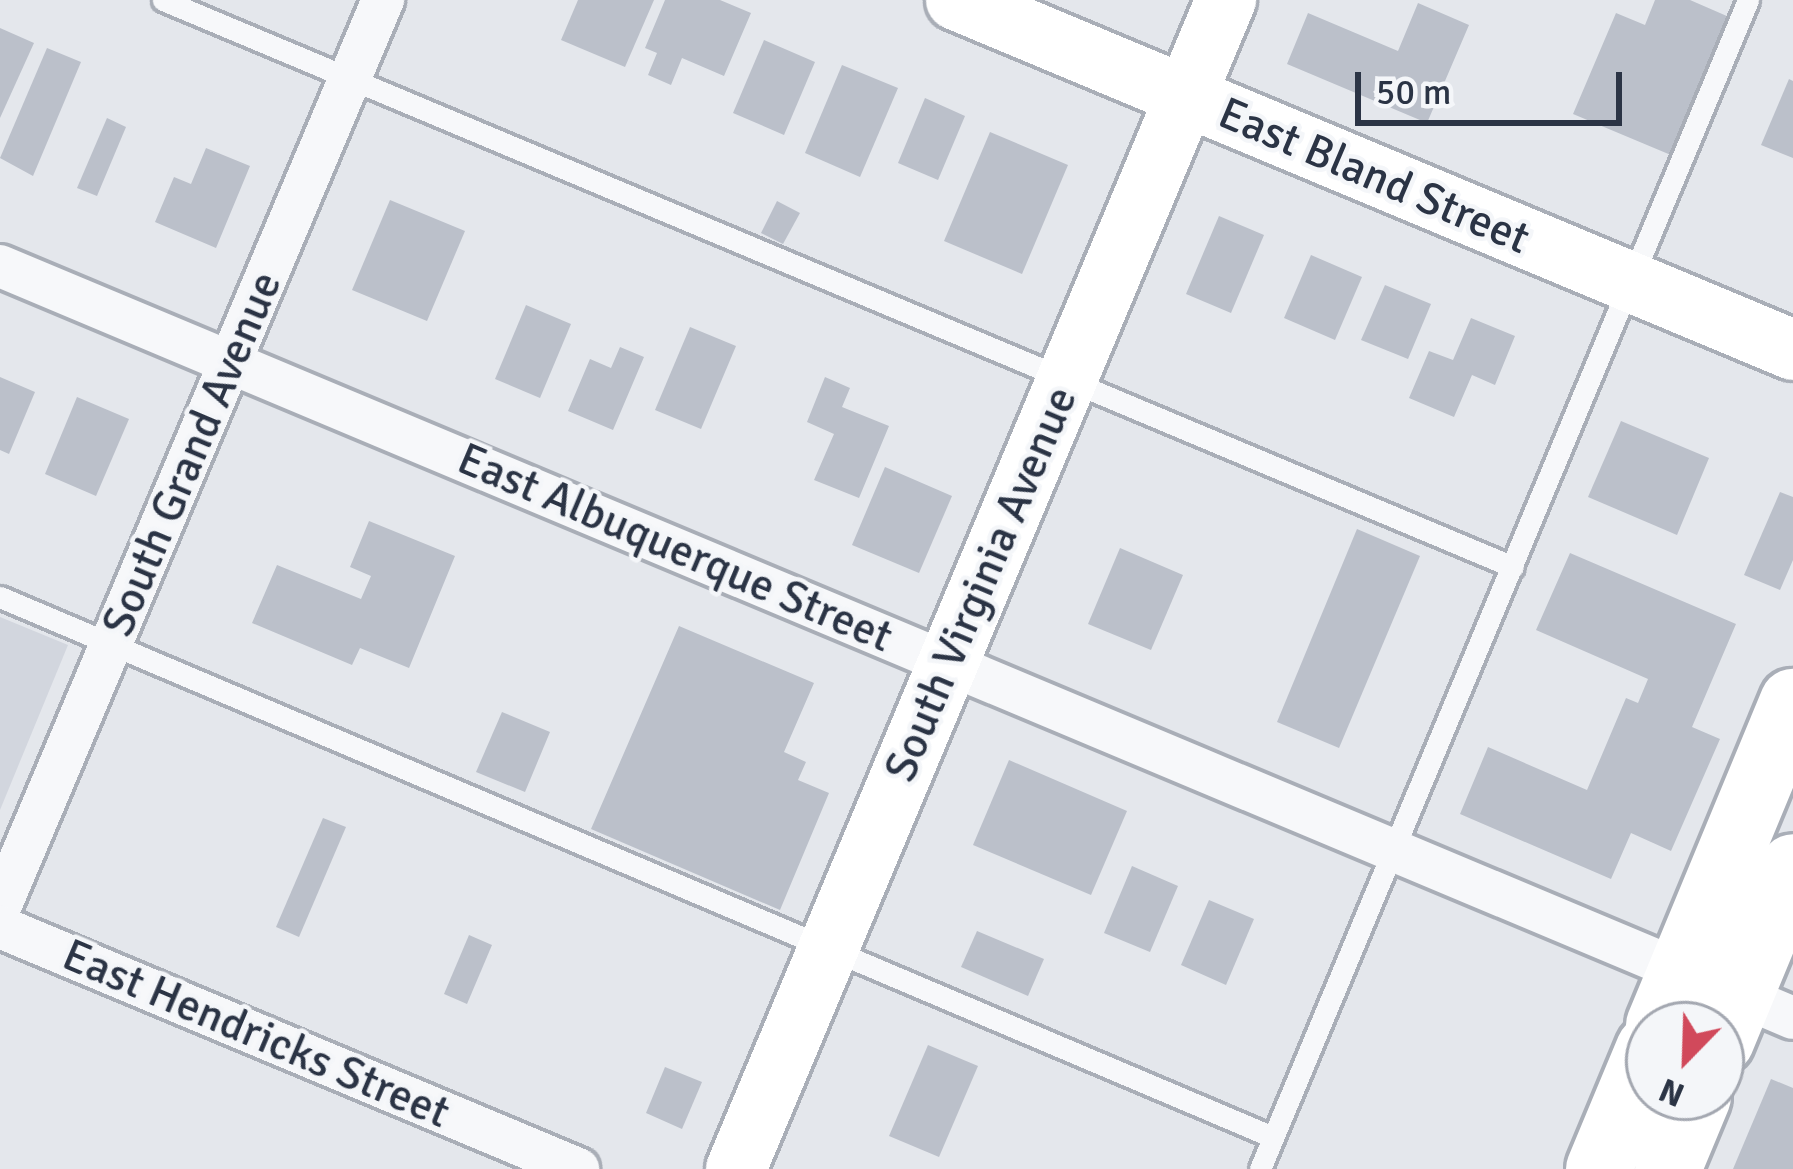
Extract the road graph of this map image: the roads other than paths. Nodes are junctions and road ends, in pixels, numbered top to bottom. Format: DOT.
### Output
graph roads {
  1 [pos="163,0"];
  2 [pos="383,0"];
  3 [pos="956,0"];
  4 [pos="1226,0"];
  5 [pos="1748,0"];
  6 [pos="350,79"];
  7 [pos="1185,98"];
  8 [pos="0,266"];
  9 [pos="1631,283"];
  10 [pos="1793,350"];
  11 [pos="231,362"];
  12 [pos="1068,377"];
  13 [pos="1513,567"];
  14 [pos="0,597"];
  15 [pos="111,645"];
  16 [pos="948,662"];
  17 [pos="1793,702"];
  18 [pos="1395,850"];
  19 [pos="1793,867"];
  20 [pos="0,908"];
  21 [pos="0,927"];
  22 [pos="829,947"];
  23 [pos="1701,1001"];
  24 [pos="1721,1001"];
  25 [pos="1724,1001"];
  26 [pos="1625,1107"];
  27 [pos="1688,1121"];
  28 [pos="1274,1137"];
  29 [pos="578,1169"];
  30 [pos="736,1169"];
  31 [pos="1260,1169"];
  32 [pos="1599,1169"];
  33 [pos="1668,1169"];
  1 -- 6 [label="lane"];
  2 -- 6 [label="street, South Grand Avenue"];
  3 -- 7 [label="street, East Bland Street"];
  4 -- 7 [label="street, South Virginia Avenue"];
  5 -- 9 [label="lane"];
  6 -- 11 [label="street, South Grand Avenue"];
  6 -- 12 [label="lane"];
  7 -- 9 [label="street, East Bland Street"];
  7 -- 12 [label="street, South Virginia Avenue"];
  8 -- 11 [label="street, East Albuquerque Street"];
  9 -- 10 [label="street, East Bland Street"];
  9 -- 13 [label="lane"];
  11 -- 15 [label="street, South Grand Avenue"];
  11 -- 16 [label="street, East Albuquerque Street"];
  12 -- 13 [label="lane"];
  12 -- 16 [label="street, South Virginia Avenue"];
  13 -- 18 [label="lane"];
  14 -- 15 [label="lane"];
  15 -- 20 [label="street, South Grand Avenue"];
  15 -- 22 [label="lane"];
  16 -- 18 [label="street, East Albuquerque Street"];
  16 -- 22 [label="street, South Virginia Avenue"];
  17 -- 24 [label="main road"];
  18 -- 23 [label="street, East Albuquerque Street"];
  18 -- 28 [label="lane"];
  19 -- 25 [label="main road"];
  21 -- 29 [label="street, East Hendricks Street"];
  22 -- 28 [label="lane"];
  22 -- 30 [label="street, South Virginia Avenue"];
  26 -- 32 [label="main road"];
  27 -- 33 [label="main road"];
  28 -- 31 [label="lane"];
}
